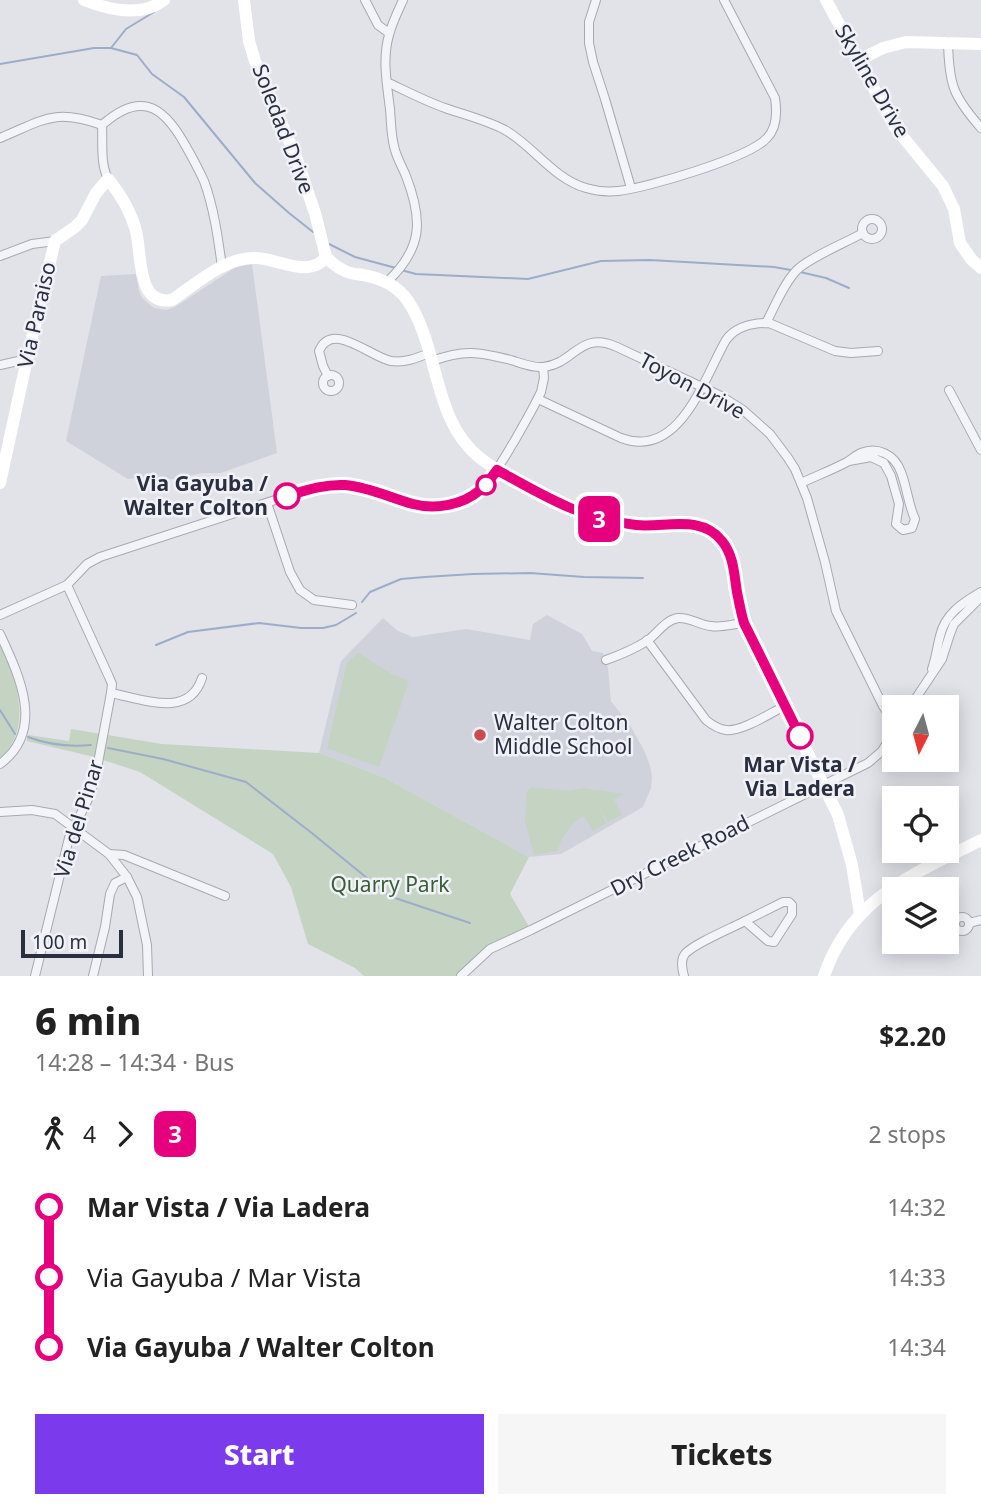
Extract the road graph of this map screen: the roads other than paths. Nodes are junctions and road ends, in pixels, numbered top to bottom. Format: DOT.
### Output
graph roads {
  1 [pos="84,0"];
  2 [pos="164,0"];
  3 [pos="244,0"];
  4 [pos="365,0"];
  5 [pos="403,0"];
  6 [pos="596,0"];
  7 [pos="724,0"];
  8 [pos="826,0"];
  9 [pos="389,33"];
  10 [pos="948,43"];
  11 [pos="981,44"];
  12 [pos="859,60"];
  13 [pos="387,82"];
  14 [pos="102,125"];
  15 [pos="981,128"];
  16 [pos="0,138"];
  17 [pos="107,179"];
  18 [pos="631,188"];
  19 [pos="863,233"];
  20 [pos="55,241"];
  21 [pos="0,256"];
  22 [pos="326,257"];
  23 [pos="222,267"];
  24 [pos="308,268"];
  25 [pos="981,268"];
  26 [pos="346,272"];
  27 [pos="387,282"];
  28 [pos="766,323"];
  29 [pos="878,351"];
  30 [pos="430,357"];
  31 [pos="27,359"];
  32 [pos="0,365"];
  33 [pos="543,367"];
  34 [pos="328,376"];
  35 [pos="702,387"];
  36 [pos="949,390"];
  37 [pos="538,399"];
  38 [pos="981,450"];
  39 [pos="849,461"];
  40 [pos="2,467"];
  41 [pos="497,470"];
  42 [pos="801,482"];
  43 [pos="0,483"];
  44 [pos="267,503"];
  45 [pos="67,585"];
  46 [pos="981,595"];
  47 [pos="352,605"];
  48 [pos="0,615"];
  49 [pos="744,623"];
  50 [pos="0,634"];
  51 [pos="647,640"];
  52 [pos="606,660"];
  53 [pos="202,678"];
  54 [pos="111,693"];
  55 [pos="917,695"];
  56 [pos="882,704"];
  57 [pos="785,706"];
  58 [pos="882,751"];
  59 [pos="0,764"];
  60 [pos="824,784"];
  61 [pos="0,812"];
  62 [pos="75,828"];
  63 [pos="981,840"];
  64 [pos="109,854"];
  65 [pos="127,877"];
  66 [pos="912,877"];
  67 [pos="855,882"];
  68 [pos="882,894"];
  69 [pos="225,896"];
  70 [pos="882,896"];
  71 [pos="860,914"];
  72 [pos="981,920"];
  73 [pos="745,921"];
  74 [pos="969,923"];
  75 [pos="850,925"];
  76 [pos="34,976"];
  77 [pos="93,976"];
  78 [pos="148,976"];
  79 [pos="461,976"];
  80 [pos="684,976"];
  81 [pos="824,976"];
  1 -- 2 [label="street"];
  3 -- 22 [label="street, Soledad Drive"];
  4 -- 9 [label="street"];
  5 -- 9 [label="street"];
  6 -- 18 [label="street"];
  7 -- 18 [label="street"];
  8 -- 12 [label="street, Skyline Drive"];
  9 -- 13 [label="street"];
  10 -- 11 [label="street"];
  10 -- 12 [label="street"];
  10 -- 15 [label="street"];
  12 -- 25 [label="street, Skyline Drive"];
  13 -- 18 [label="street"];
  13 -- 27 [label="street"];
  14 -- 16 [label="street"];
  14 -- 17 [label="street"];
  14 -- 23 [label="street"];
  17 -- 20 [label="street, Via Paraiso"];
  17 -- 23 [label="street"];
  19 -- 28 [label="street"];
  20 -- 21 [label="street"];
  20 -- 31 [label="street, Via Paraiso"];
  22 -- 24 [label="street"];
  22 -- 26 [label="street"];
  23 -- 24 [label="street"];
  24 -- 26 [label="street"];
  26 -- 27 [label="street"];
  27 -- 30 [label="street"];
  28 -- 29 [label="street"];
  28 -- 35 [label="street"];
  30 -- 33 [label="street"];
  30 -- 34 [label="street"];
  30 -- 41 [label="street"];
  31 -- 32 [label="street"];
  31 -- 40 [label="street, Via Paraiso"];
  33 -- 35 [label="street, Toyon Drive"];
  33 -- 37 [label="street"];
  35 -- 37 [label="street"];
  35 -- 42 [label="street, Toyon Drive"];
  36 -- 38 [label="street"];
  37 -- 41 [label="street"];
  39 -- 39 [label="street"];
  39 -- 42 [label="street"];
  40 -- 43 [label="street, Via Paraiso"];
  41 -- 44 [label="street"];
  41 -- 49 [label="street"];
  42 -- 56 [label="street, Toyon Drive"];
  44 -- 45 [label="street"];
  44 -- 47 [label="street"];
  45 -- 48 [label="street"];
  45 -- 54 [label="street, Via del Pinar"];
  46 -- 55 [label="street"];
  49 -- 51 [label="street"];
  49 -- 57 [label="street"];
  50 -- 59 [label="street"];
  51 -- 52 [label="street"];
  51 -- 57 [label="street"];
  53 -- 54 [label="street"];
  54 -- 62 [label="street, Via del Pinar"];
  57 -- 60 [label="street"];
  58 -- 60 [label="street, Dry Creek Road"];
  60 -- 67 [label="street"];
  60 -- 79 [label="street, Dry Creek Road"];
  61 -- 62 [label="street"];
  62 -- 64 [label="street"];
  62 -- 76 [label="street, Via del Pinar"];
  63 -- 66 [label="street"];
  64 -- 65 [label="street"];
  64 -- 69 [label="street"];
  65 -- 77 [label="street"];
  65 -- 78 [label="street"];
  67 -- 68 [label="street"];
  67 -- 71 [label="street"];
  67 -- 75 [label="street"];
  70 -- 71 [label="street"];
  71 -- 75 [label="street"];
  72 -- 74 [label="street"];
  73 -- 73 [label="street"];
  73 -- 80 [label="street"];
  75 -- 81 [label="street"];
}
